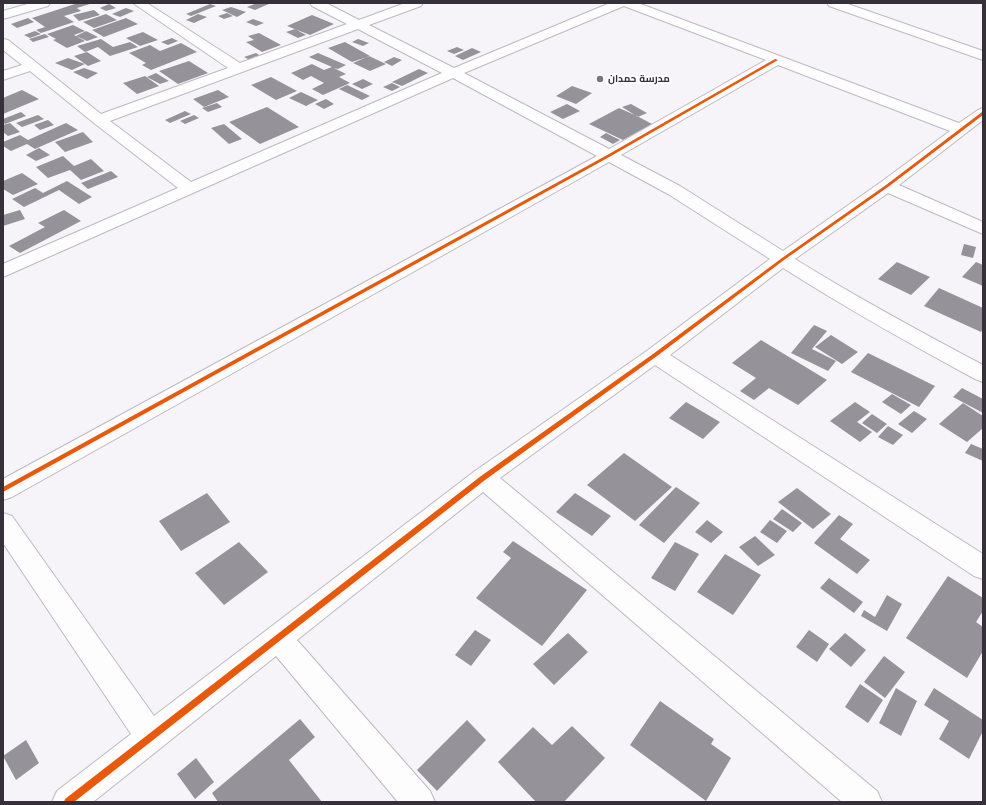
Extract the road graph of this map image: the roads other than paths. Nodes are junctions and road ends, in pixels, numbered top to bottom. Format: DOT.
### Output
graph roads {
  1 [pos="44,3"];
  2 [pos="139,3"];
  3 [pos="316,3"];
  4 [pos="417,3"];
  5 [pos="621,3"];
  6 [pos="626,3"];
  7 [pos="833,3"];
  8 [pos="3,15"];
  9 [pos="358,25"];
  10 [pos="3,43"];
  11 [pos="981,53"];
  12 [pos="776,60"];
  13 [pos="32,66"];
  14 [pos="238,68"];
  15 [pos="453,73"];
  16 [pos="3,76"];
  17 [pos="983,113"];
  18 [pos="98,120"];
  19 [pos="960,130"];
  20 [pos="610,155"];
  21 [pos="887,186"];
  22 [pos="189,188"];
  23 [pos="983,229"];
  24 [pos="783,259"];
  25 [pos="4,270"];
  26 [pos="655,355"];
  27 [pos="983,374"];
  28 [pos="483,478"];
  29 [pos="3,490"];
  30 [pos="3,524"];
  31 [pos="983,568"];
  32 [pos="278,638"];
  33 [pos="151,737"];
  34 [pos="68,802"];
  35 [pos="419,802"];
  36 [pos="866,802"];
  1 -- 8 [label="street"];
  2 -- 14 [label="street"];
  3 -- 9 [label="street"];
  4 -- 9 [label="street"];
  5 -- 15 [label="street"];
  6 -- 12 [label="street"];
  7 -- 11 [label="street"];
  9 -- 14 [label="street"];
  9 -- 15 [label="street"];
  10 -- 13 [label="street"];
  12 -- 19 [label="street"];
  12 -- 20 [label="street"];
  13 -- 16 [label="street"];
  13 -- 18 [label="street"];
  14 -- 18 [label="street"];
  15 -- 20 [label="street"];
  15 -- 22 [label="street"];
  17 -- 19 [label="street"];
  18 -- 22 [label="street"];
  19 -- 21 [label="street"];
  20 -- 24 [label="street"];
  20 -- 29 [label="street"];
  21 -- 23 [label="street"];
  21 -- 24 [label="street"];
  22 -- 25 [label="street"];
  24 -- 26 [label="street"];
  24 -- 27 [label="street"];
  26 -- 28 [label="street"];
  26 -- 31 [label="street"];
  28 -- 32 [label="street"];
  28 -- 36 [label="street"];
  30 -- 33 [label="street"];
  32 -- 33 [label="street"];
  32 -- 35 [label="street"];
  33 -- 34 [label="street"];
}
